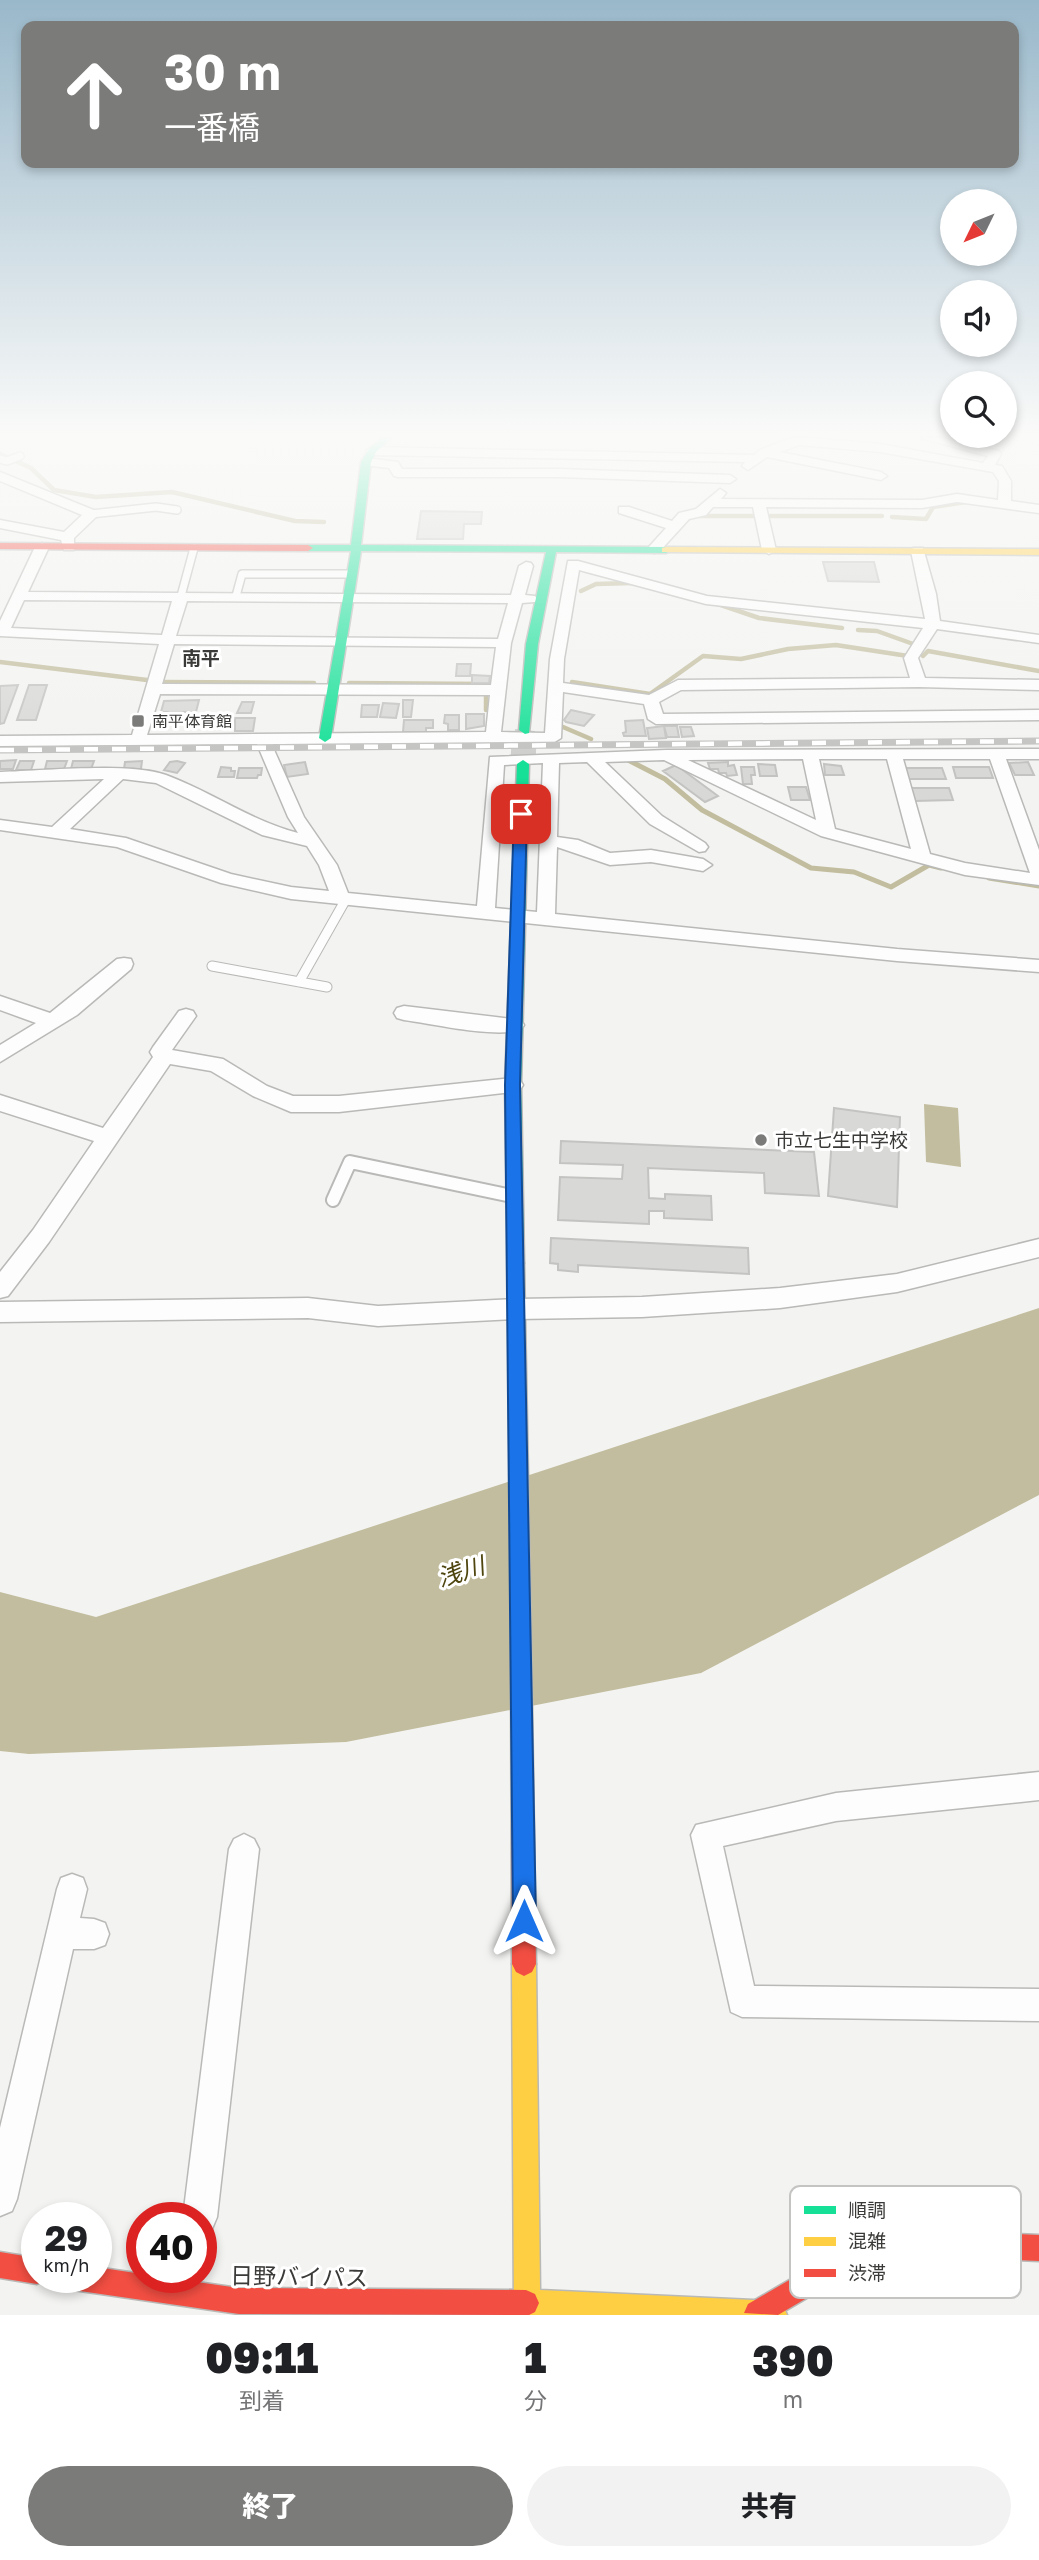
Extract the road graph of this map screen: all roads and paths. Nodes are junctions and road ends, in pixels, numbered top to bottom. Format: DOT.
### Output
graph roads {
  1 [pos="1,546"];
  2 [pos="47,546"];
  3 [pos="153,546"];
  4 [pos="657,546"];
  5 [pos="768,546"];
  6 [pos="42,547"];
  7 [pos="194,548"];
  8 [pos="356,548"];
  9 [pos="552,548"];
  10 [pos="654,550"];
  11 [pos="769,550"];
  12 [pos="918,551"];
  13 [pos="1039,552"];
  14 [pos="526,566"];
  15 [pos="352,574"];
  16 [pos="20,596"];
  17 [pos="181,596"];
  18 [pos="236,596"];
  19 [pos="348,597"];
  20 [pos="517,598"];
  21 [pos="541,599"];
  22 [pos="567,601"];
  23 [pos="933,624"];
  24 [pos="1039,639"];
  25 [pos="168,640"];
  26 [pos="341,641"];
  27 [pos="504,643"];
  28 [pos="919,682"];
  29 [pos="1039,684"];
  30 [pos="852,685"];
  31 [pos="555,686"];
  32 [pos="738,686"];
  33 [pos="153,689"];
  34 [pos="333,689"];
  35 [pos="498,690"];
  36 [pos="651,699"];
  37 [pos="1039,715"];
  38 [pos="863,717"];
  39 [pos="747,718"];
  40 [pos="525,730"];
  41 [pos="493,737"];
  42 [pos="325,738"];
  43 [pos="264,739"];
  44 [pos="138,740"];
  45 [pos="0,741"];
  46 [pos="894,754"];
  47 [pos="996,754"];
  48 [pos="1039,754"];
  49 [pos="666,755"];
  50 [pos="810,756"];
  51 [pos="592,758"];
  52 [pos="551,760"];
  53 [pos="523,764"];
  54 [pos="119,774"];
  55 [pos="0,777"];
  56 [pos="0,825"];
  57 [pos="58,831"];
  58 [pos="827,832"];
  59 [pos="549,841"];
  60 [pos="312,842"];
  61 [pos="699,847"];
  62 [pos="922,858"];
  63 [pos="703,865"];
  64 [pos="1039,876"];
  65 [pos="344,899"];
  66 [pos="486,913"];
  67 [pos="516,916"];
  68 [pos="546,919"];
  69 [pos="124,964"];
  70 [pos="1039,965"];
  71 [pos="212,966"];
  72 [pos="299,982"];
  73 [pos="327,987"];
  74 [pos="0,1003"];
  75 [pos="404,1013"];
  76 [pos="186,1016"];
  77 [pos="51,1021"];
  78 [pos="514,1025"];
  79 [pos="0,1055"];
  80 [pos="165,1056"];
  81 [pos="513,1085"];
  82 [pos="0,1103"];
  83 [pos="108,1137"];
  84 [pos="513,1197"];
  85 [pos="333,1200"];
  86 [pos="1039,1248"];
  87 [pos="0,1289"];
  88 [pos="0,1312"];
  89 [pos="517,1318"];
  90 [pos="1039,1786"];
  91 [pos="244,1850"];
  92 [pos="72,1889"];
  93 [pos="61,1933"];
  94 [pos="94,1934"];
  95 [pos="1039,2005"];
  96 [pos="0,2199"];
  97 [pos="203,2202"];
  98 [pos="1021,2247"];
  99 [pos="1039,2248"];
  100 [pos="0,2264"];
  101 [pos="21,2268"];
  102 [pos="216,2293"];
  103 [pos="790,2293"];
  104 [pos="527,2309"];
  105 [pos="757,2312"];
  106 [pos="789,2315"];
  1 -- 6 [label="main road"];
  2 -- 6 [label="main road"];
  3 -- 7 [label="main road"];
  4 -- 10 [label="street"];
  5 -- 11 [label="street"];
  6 -- 16 [label="street"];
  7 -- 8 [label="main road"];
  7 -- 17 [label="lane"];
  8 -- 9 [label="main road"];
  8 -- 15 [label="main road"];
  9 -- 10 [label="main road"];
  9 -- 21 [label="main road"];
  10 -- 11 [label="main road"];
  11 -- 12 [label="main road"];
  12 -- 13 [label="main road"];
  12 -- 23 [label="street"];
  14 -- 20 [label="street"];
  15 -- 18 [label="lane"];
  15 -- 19 [label="main road"];
  16 -- 17 [label="street"];
  16 -- 25 [label="street"];
  17 -- 18 [label="street"];
  17 -- 25 [label="street"];
  18 -- 19 [label="street"];
  19 -- 20 [label="street"];
  19 -- 26 [label="main road"];
  20 -- 21 [label="street"];
  20 -- 27 [label="street"];
  21 -- 22 [label="street"];
  21 -- 40 [label="main road"];
  22 -- 23 [label="street"];
  22 -- 31 [label="street"];
  23 -- 24 [label="street"];
  23 -- 28 [label="street"];
  25 -- 26 [label="street"];
  25 -- 33 [label="street"];
  26 -- 27 [label="street"];
  26 -- 34 [label="main road"];
  27 -- 35 [label="street"];
  28 -- 29 [label="street"];
  28 -- 30 [label="street"];
  30 -- 32 [label="street"];
  30 -- 38 [label="street"];
  31 -- 36 [label="street"];
  31 -- 41 [label="street"];
  32 -- 36 [label="street"];
  32 -- 39 [label="street"];
  33 -- 34 [label="street"];
  33 -- 44 [label="street"];
  34 -- 35 [label="street"];
  34 -- 42 [label="main road"];
  35 -- 41 [label="street"];
  36 -- 39 [label="street"];
  37 -- 38 [label="street"];
  38 -- 39 [label="street"];
  41 -- 42 [label="street"];
  42 -- 43 [label="street"];
  43 -- 44 [label="street"];
  43 -- 60 [label="street"];
  44 -- 45 [label="street"];
  46 -- 47 [label="street"];
  46 -- 50 [label="street"];
  46 -- 62 [label="street"];
  47 -- 48 [label="street"];
  47 -- 64 [label="street"];
  49 -- 50 [label="street"];
  49 -- 51 [label="street"];
  49 -- 58 [label="street"];
  50 -- 58 [label="street"];
  51 -- 52 [label="street"];
  51 -- 61 [label="street"];
  52 -- 59 [label="street"];
  52 -- 66 [label="street"];
  53 -- 67 [label="main road"];
  54 -- 55 [label="street"];
  54 -- 57 [label="street"];
  54 -- 60 [label="street"];
  56 -- 57 [label="street"];
  57 -- 65 [label="street"];
  58 -- 62 [label="street"];
  59 -- 63 [label="street"];
  59 -- 68 [label="street"];
  60 -- 65 [label="street"];
  62 -- 64 [label="street"];
  65 -- 66 [label="street"];
  65 -- 72 [label="lane"];
  66 -- 67 [label="street"];
  67 -- 68 [label="street"];
  67 -- 78 [label="main road"];
  68 -- 70 [label="street"];
  69 -- 77 [label="street"];
  71 -- 72 [label="lane"];
  72 -- 73 [label="lane"];
  74 -- 77 [label="street"];
  75 -- 78 [label="street"];
  76 -- 80 [label="street"];
  77 -- 79 [label="street"];
  78 -- 81 [label="main road"];
  80 -- 81 [label="street"];
  80 -- 83 [label="street"];
  81 -- 84 [label="main road"];
  82 -- 83 [label="street"];
  83 -- 87 [label="street"];
  84 -- 85 [label="lane"];
  84 -- 89 [label="main road"];
  86 -- 89 [label="street"];
  88 -- 89 [label="street"];
  89 -- 104 [label="main road"];
  90 -- 95 [label="street"];
  91 -- 97 [label="street"];
  92 -- 93 [label="street"];
  93 -- 94 [label="street"];
  93 -- 96 [label="street"];
  98 -- 99 [label="main road"];
  100 -- 101 [label="main road"];
  102 -- 104 [label="main road, 日野バイパス"];
  103 -- 105 [label="main road"];
  104 -- 105 [label="main road, 日野バイパス"];
  105 -- 106 [label="main road, 日野バイパス"];
}
